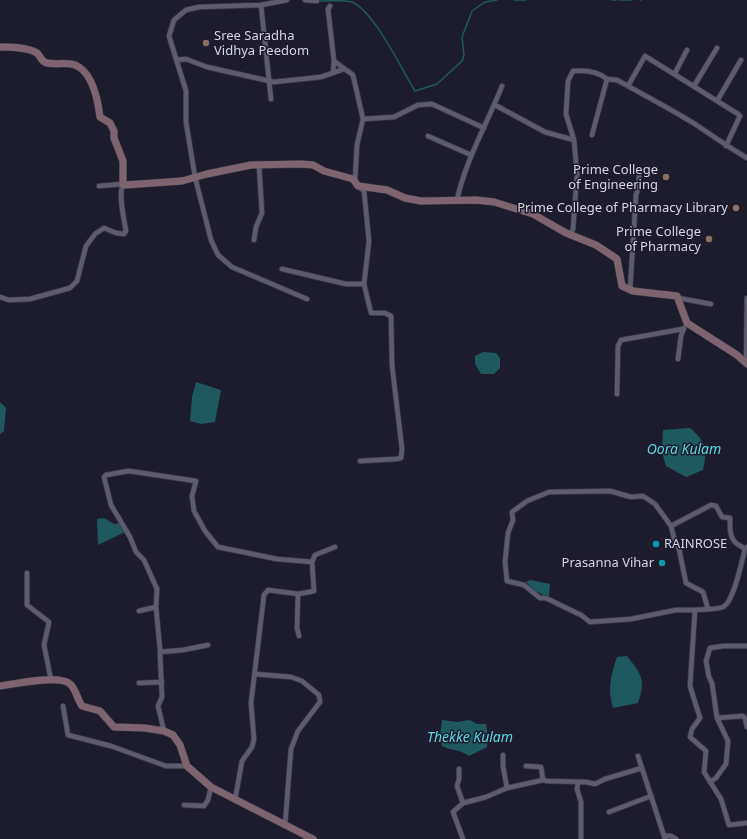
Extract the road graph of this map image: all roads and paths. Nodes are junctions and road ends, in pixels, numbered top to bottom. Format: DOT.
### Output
graph roads {
  1 [pos="287,0"];
  2 [pos="305,0"];
  3 [pos="317,1"];
  4 [pos="261,5"];
  5 [pos="330,6"];
  6 [pos="0,47"];
  7 [pos="717,48"];
  8 [pos="687,50"];
  9 [pos="177,60"];
  10 [pos="741,60"];
  11 [pos="334,62"];
  12 [pos="344,69"];
  13 [pos="333,73"];
  14 [pos="674,73"];
  15 [pos="607,79"];
  16 [pos="268,80"];
  17 [pos="502,86"];
  18 [pos="628,86"];
  19 [pos="694,86"];
  20 [pos="271,99"];
  21 [pos="717,100"];
  22 [pos="495,105"];
  23 [pos="363,119"];
  24 [pos="484,128"];
  25 [pos="592,135"];
  26 [pos="428,136"];
  27 [pos="574,140"];
  28 [pos="726,146"];
  29 [pos="471,156"];
  30 [pos="747,158"];
  31 [pos="259,165"];
  32 [pos="639,174"];
  33 [pos="195,177"];
  34 [pos="353,179"];
  35 [pos="123,184"];
  36 [pos="99,186"];
  37 [pos="358,186"];
  38 [pos="457,200"];
  39 [pos="570,235"];
  40 [pos="254,240"];
  41 [pos="282,269"];
  42 [pos="364,284"];
  43 [pos="630,290"];
  44 [pos="0,297"];
  45 [pos="678,298"];
  46 [pos="747,298"];
  47 [pos="307,299"];
  48 [pos="712,304"];
  49 [pos="685,326"];
  50 [pos="746,355"];
  51 [pos="678,359"];
  52 [pos="746,364"];
  53 [pos="617,394"];
  54 [pos="360,461"];
  55 [pos="671,526"];
  56 [pos="335,547"];
  57 [pos="746,548"];
  58 [pos="312,562"];
  59 [pos="27,573"];
  60 [pos="298,594"];
  61 [pos="156,607"];
  62 [pos="708,609"];
  63 [pos="695,610"];
  64 [pos="139,611"];
  65 [pos="299,636"];
  66 [pos="208,645"];
  67 [pos="747,646"];
  68 [pos="160,650"];
  69 [pos="255,674"];
  70 [pos="51,680"];
  71 [pos="162,682"];
  72 [pos="139,683"];
  73 [pos="0,686"];
  74 [pos="63,706"];
  75 [pos="717,718"];
  76 [pos="747,727"];
  77 [pos="164,731"];
  78 [pos="503,755"];
  79 [pos="638,756"];
  80 [pos="187,766"];
  81 [pos="526,766"];
  82 [pos="642,768"];
  83 [pos="459,770"];
  84 [pos="543,780"];
  85 [pos="578,782"];
  86 [pos="710,782"];
  87 [pos="211,787"];
  88 [pos="507,788"];
  89 [pos="651,796"];
  90 [pos="235,800"];
  91 [pos="463,803"];
  92 [pos="184,805"];
  93 [pos="609,812"];
  94 [pos="747,823"];
  95 [pos="285,825"];
  96 [pos="665,838"];
  97 [pos="313,839"];
  98 [pos="462,839"];
  99 [pos="581,839"];
  100 [pos="676,839"];
  1 -- 4 [label="street"];
  2 -- 3 [label="street"];
  4 -- 9 [label="street"];
  4 -- 16 [label="street"];
  5 -- 11 [label="street"];
  6 -- 35 [label="street"];
  7 -- 19 [label="street"];
  8 -- 14 [label="street"];
  9 -- 16 [label="street"];
  9 -- 33 [label="street"];
  10 -- 21 [label="street"];
  11 -- 12 [label="street"];
  11 -- 13 [label="street"];
  12 -- 13 [label="street"];
  12 -- 23 [label="street"];
  13 -- 16 [label="street"];
  14 -- 18 [label="street"];
  14 -- 19 [label="street"];
  15 -- 18 [label="street"];
  15 -- 25 [label="street"];
  15 -- 27 [label="street"];
  16 -- 20 [label="street"];
  17 -- 22 [label="street"];
  18 -- 28 [label="street"];
  19 -- 21 [label="street"];
  21 -- 28 [label="street"];
  22 -- 24 [label="street"];
  22 -- 27 [label="street"];
  23 -- 24 [label="street"];
  23 -- 34 [label="street"];
  24 -- 29 [label="street"];
  26 -- 29 [label="street"];
  27 -- 39 [label="street"];
  28 -- 30 [label="street"];
  29 -- 38 [label="street"];
  31 -- 33 [label="street"];
  31 -- 34 [label="street"];
  31 -- 40 [label="street"];
  32 -- 43 [label="street"];
  33 -- 35 [label="street"];
  33 -- 47 [label="street"];
  34 -- 37 [label="street"];
  35 -- 36 [label="street"];
  35 -- 44 [label="street"];
  37 -- 38 [label="street"];
  37 -- 42 [label="street"];
  38 -- 39 [label="street"];
  39 -- 43 [label="street"];
  41 -- 42 [label="street"];
  42 -- 54 [label="street"];
  43 -- 45 [label="street"];
  45 -- 48 [label="street"];
  45 -- 49 [label="street"];
  46 -- 50 [label="street"];
  49 -- 51 [label="street"];
  49 -- 52 [label="street"];
  49 -- 53 [label="street"];
  50 -- 52 [label="street"];
  55 -- 57 [label="street"];
  55 -- 62 [label="street"];
  55 -- 63 [label="street"];
  56 -- 58 [label="street"];
  57 -- 62 [label="street"];
  58 -- 60 [label="street"];
  58 -- 61 [label="street"];
  59 -- 70 [label="street"];
  60 -- 65 [label="street"];
  60 -- 69 [label="street"];
  61 -- 64 [label="street"];
  61 -- 68 [label="street"];
  62 -- 63 [label="street"];
  63 -- 86 [label="street"];
  66 -- 71 [label="street"];
  67 -- 75 [label="street"];
  69 -- 90 [label="street"];
  69 -- 95 [label="street"];
  70 -- 73 [label="street"];
  70 -- 77 [label="street"];
  71 -- 72 [label="street"];
  71 -- 77 [label="street"];
  74 -- 80 [label="street"];
  75 -- 76 [label="street"];
  75 -- 86 [label="street"];
  77 -- 80 [label="street"];
  78 -- 88 [label="street"];
  79 -- 82 [label="street"];
  80 -- 87 [label="street"];
  81 -- 84 [label="street"];
  82 -- 85 [label="street"];
  82 -- 89 [label="street"];
  83 -- 91 [label="street"];
  84 -- 85 [label="street"];
  84 -- 88 [label="street"];
  85 -- 99 [label="street"];
  86 -- 94 [label="street"];
  87 -- 90 [label="street"];
  87 -- 92 [label="street"];
  88 -- 91 [label="street"];
  89 -- 93 [label="street"];
  89 -- 96 [label="street"];
  90 -- 95 [label="street"];
  91 -- 98 [label="street"];
  95 -- 97 [label="street"];
  96 -- 100 [label="street"];
}
